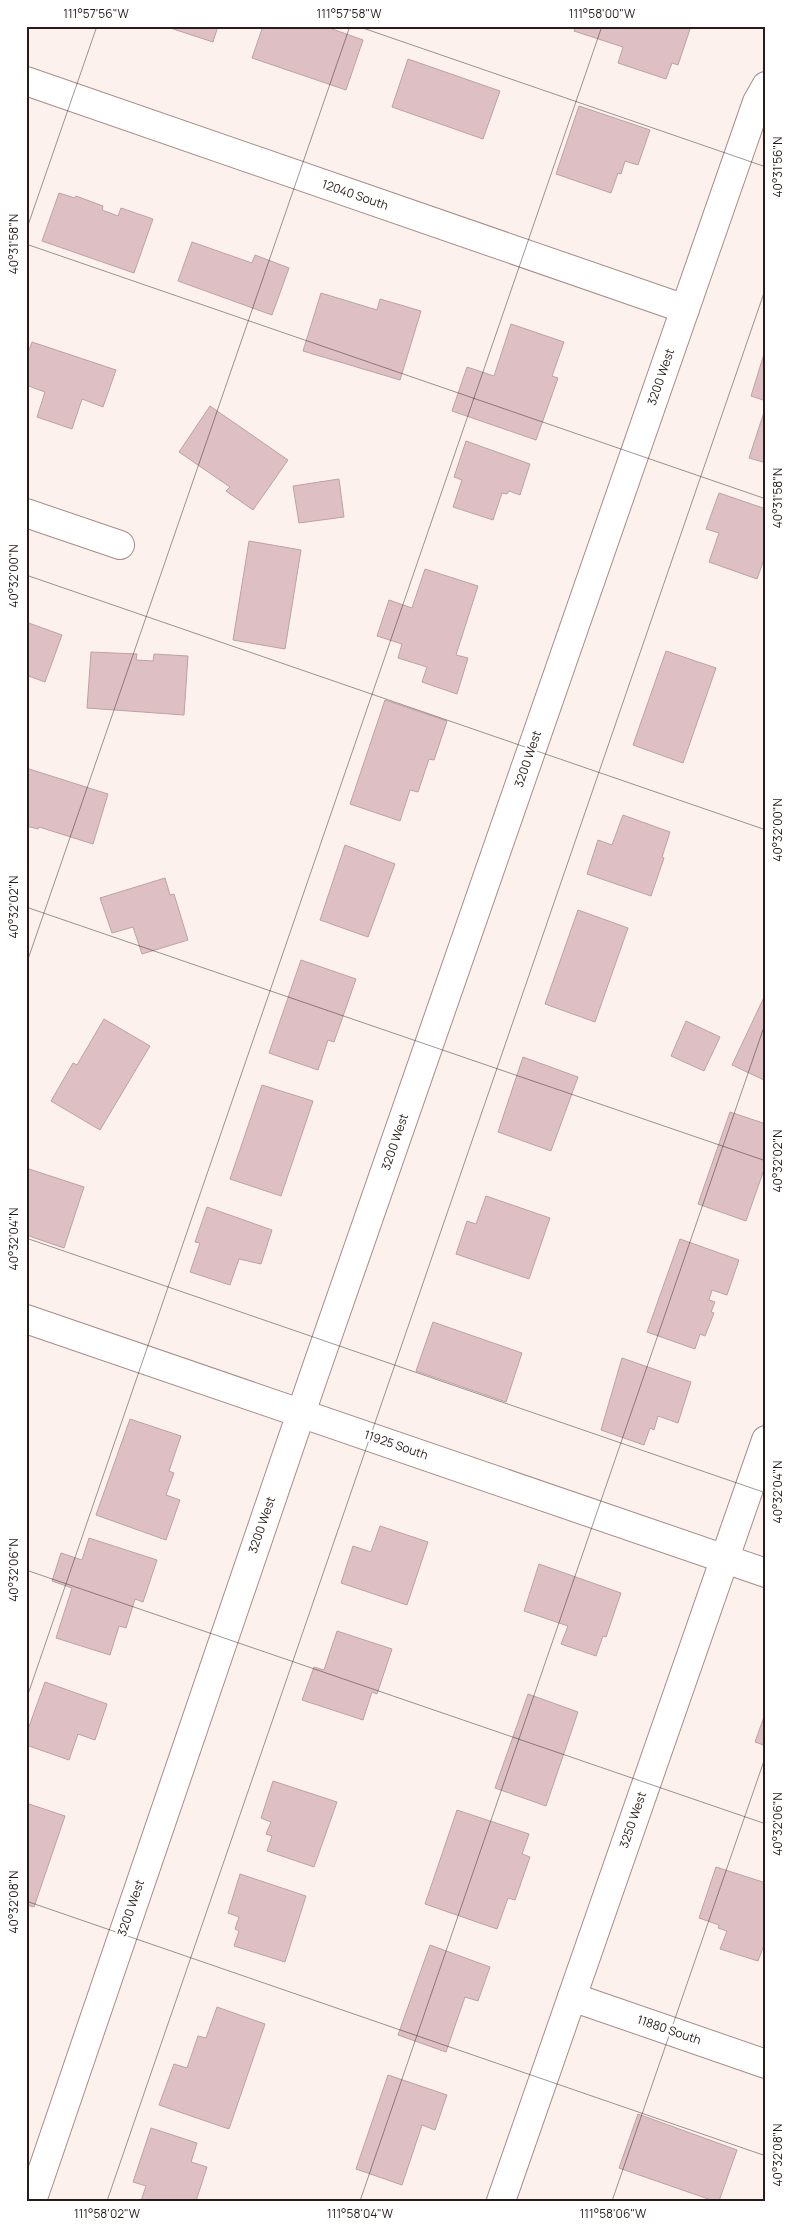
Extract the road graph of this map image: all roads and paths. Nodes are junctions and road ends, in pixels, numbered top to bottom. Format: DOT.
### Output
graph roads {
  1 [pos="26,81"];
  2 [pos="766,86"];
  3 [pos="685,309"];
  4 [pos="26,512"];
  5 [pos="120,545"];
  6 [pos="26,1318"];
  7 [pos="300,1413"];
  8 [pos="766,1440"];
  9 [pos="725,1558"];
  10 [pos="766,1572"];
  11 [pos="572,1997"];
  12 [pos="766,2064"];
  13 [pos="32,2201"];
  14 [pos="501,2201"];
  1 -- 3 [label="street, 12040 South"];
  2 -- 3 [label="street, 3200 West"];
  3 -- 7 [label="street, 3200 West"];
  4 -- 5 [label="street"];
  6 -- 7 [label="street, 11925 South"];
  7 -- 9 [label="street, 11925 South"];
  7 -- 13 [label="street, 3200 West"];
  8 -- 9 [label="street, 3250 West"];
  9 -- 10 [label="street, 11925 South"];
  9 -- 11 [label="street, 3250 West"];
  11 -- 12 [label="street, 11880 South"];
  11 -- 14 [label="street, 3250 West"];
}
